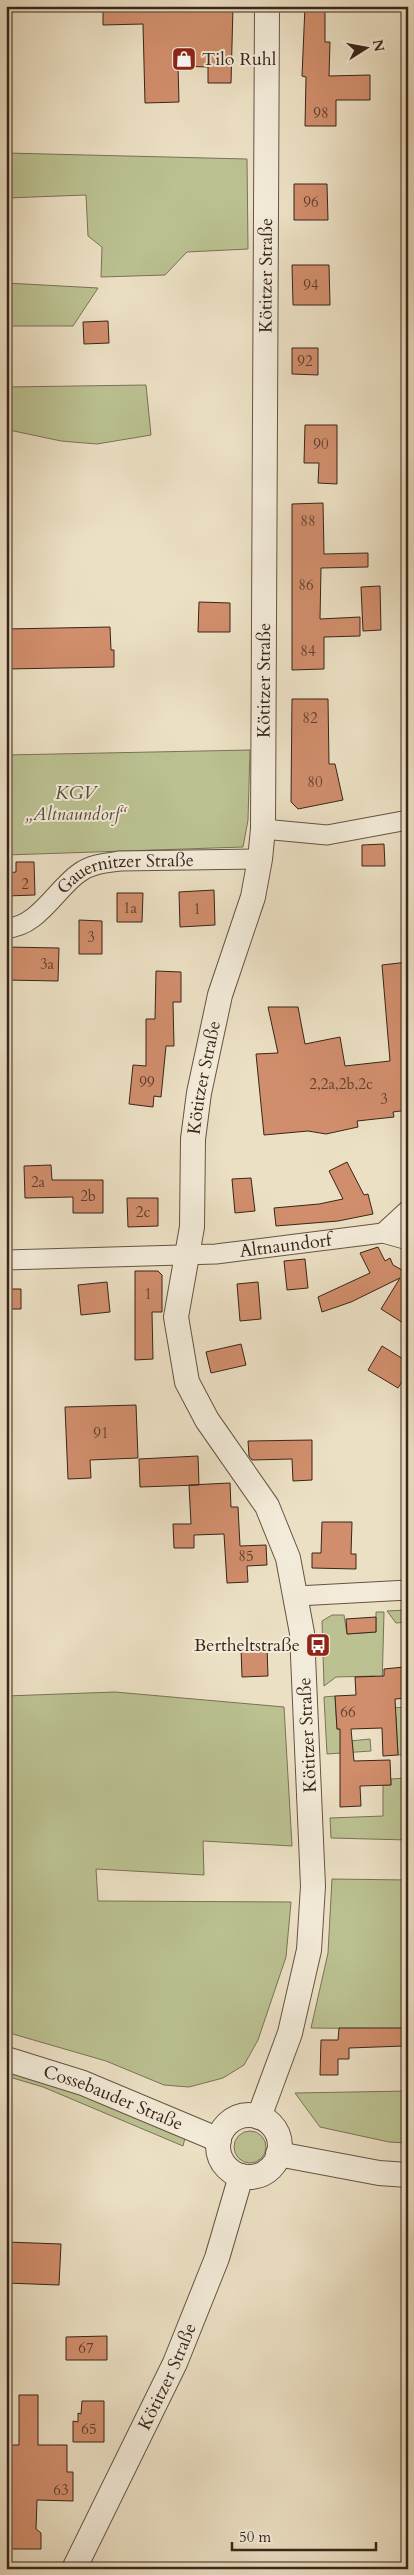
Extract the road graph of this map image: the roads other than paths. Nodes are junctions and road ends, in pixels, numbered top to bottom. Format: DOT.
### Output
graph roads {
  1 [pos="267,6"];
  2 [pos="408,820"];
  3 [pos="263,829"];
  4 [pos="260,859"];
  5 [pos="6,928"];
  6 [pos="408,1210"];
  7 [pos="383,1232"];
  8 [pos="408,1240"];
  9 [pos="187,1255"];
  10 [pos="6,1260"];
  11 [pos="408,1590"];
  12 [pos="297,1596"];
  13 [pos="6,2059"];
  14 [pos="259,2117"];
  15 [pos="218,2140"];
  16 [pos="278,2154"];
  17 [pos="408,2175"];
  18 [pos="241,2176"];
  19 [pos="74,2569"];
  1 -- 3 [label="street, Kötitzer Straße"];
  2 -- 3 [label="street"];
  3 -- 4 [label="street, Kötitzer Straße"];
  4 -- 5 [label="street, Gauernitzer Straße"];
  4 -- 9 [label="street, Kötitzer Straße"];
  6 -- 7 [label="street"];
  7 -- 8 [label="street, Altnaundorf"];
  7 -- 9 [label="street, Altnaundorf"];
  9 -- 10 [label="street, Altnaundorf"];
  9 -- 12 [label="street, Kötitzer Straße"];
  11 -- 12 [label="street"];
  12 -- 14 [label="street, Kötitzer Straße"];
  13 -- 15 [label="street, Cossebauder Straße"];
  14 -- 15 [label="street"];
  14 -- 16 [label="street"];
  15 -- 18 [label="street"];
  16 -- 17 [label="street"];
  16 -- 18 [label="street"];
  18 -- 19 [label="street, Kötitzer Straße"];
}
